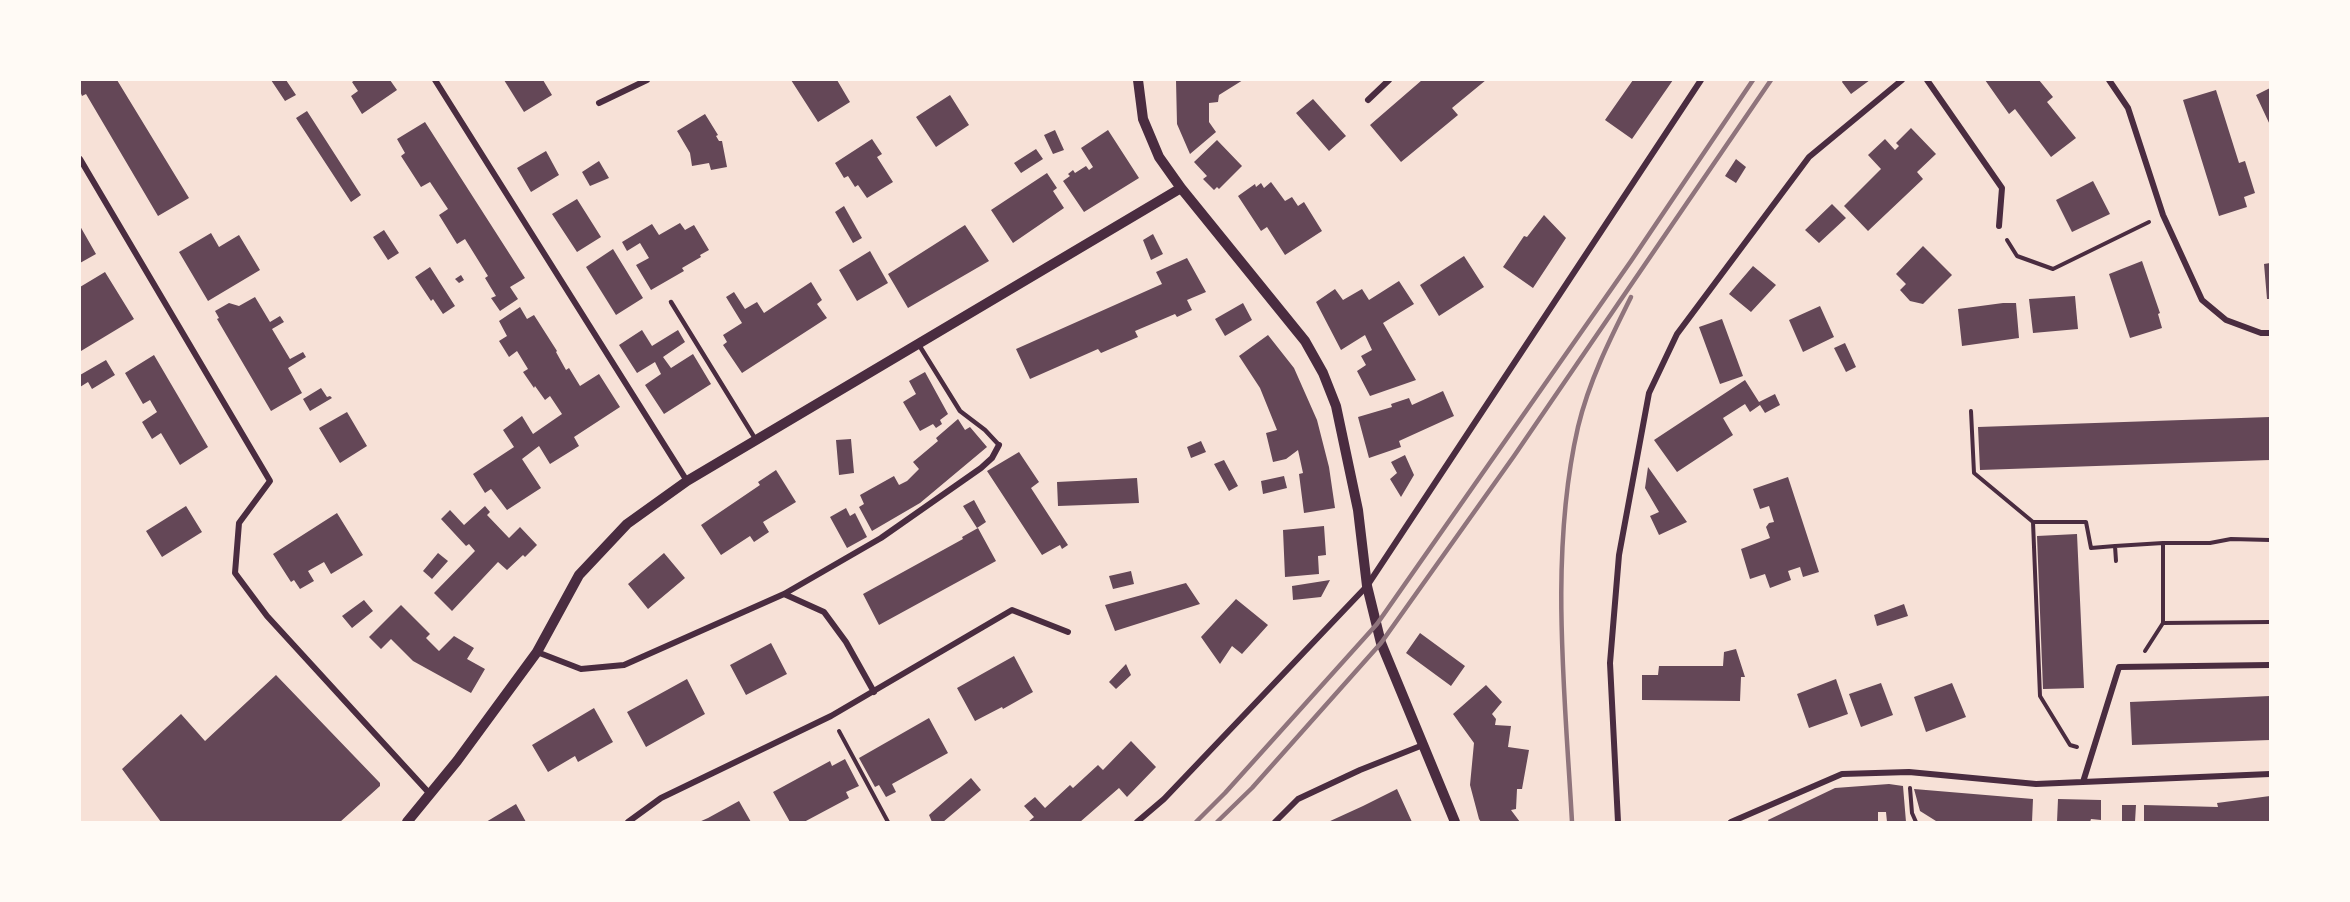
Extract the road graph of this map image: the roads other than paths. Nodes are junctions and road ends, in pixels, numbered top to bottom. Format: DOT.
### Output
graph roads {
  1 [pos="435,80"];
  2 [pos="647,80"];
  3 [pos="1138,80"];
  4 [pos="1389,80"];
  5 [pos="1701,80"];
  6 [pos="1902,80"];
  7 [pos="1927,80"];
  8 [pos="2109,80"];
  9 [pos="1368,100"];
  10 [pos="598,103"];
  11 [pos="80,159"];
  12 [pos="1181,188"];
  13 [pos="1999,226"];
  14 [pos="670,302"];
  15 [pos="2271,333"];
  16 [pos="918,342"];
  17 [pos="756,440"];
  18 [pos="999,445"];
  19 [pos="687,481"];
  20 [pos="1367,586"];
  21 [pos="784,594"];
  22 [pos="1068,632"];
  23 [pos="537,652"];
  24 [pos="2271,665"];
  25 [pos="874,692"];
  26 [pos="1423,745"];
  27 [pos="2271,774"];
  28 [pos="2083,782"];
  29 [pos="430,794"];
  30 [pos="407,822"];
  31 [pos="628,822"];
  32 [pos="1137,822"];
  33 [pos="1275,822"];
  34 [pos="1455,822"];
  35 [pos="1618,822"];
  36 [pos="1731,822"];
  1 -- 19 [label="street"];
  2 -- 10 [label="street"];
  3 -- 12 [label="street"];
  4 -- 9 [label="street"];
  5 -- 20 [label="street"];
  6 -- 35 [label="street"];
  7 -- 13 [label="street"];
  8 -- 15 [label="street"];
  11 -- 29 [label="street"];
  12 -- 16 [label="street"];
  12 -- 20 [label="street"];
  14 -- 17 [label="lane"];
  16 -- 17 [label="street"];
  16 -- 18 [label="lane"];
  17 -- 19 [label="street"];
  18 -- 21 [label="street"];
  19 -- 23 [label="street"];
  20 -- 26 [label="street"];
  20 -- 32 [label="street"];
  21 -- 23 [label="street"];
  21 -- 25 [label="street"];
  22 -- 25 [label="street"];
  23 -- 29 [label="street"];
  24 -- 28 [label="street"];
  25 -- 31 [label="street"];
  26 -- 33 [label="street"];
  26 -- 34 [label="street"];
  27 -- 28 [label="street"];
  28 -- 36 [label="street"];
  29 -- 30 [label="street"];
}
